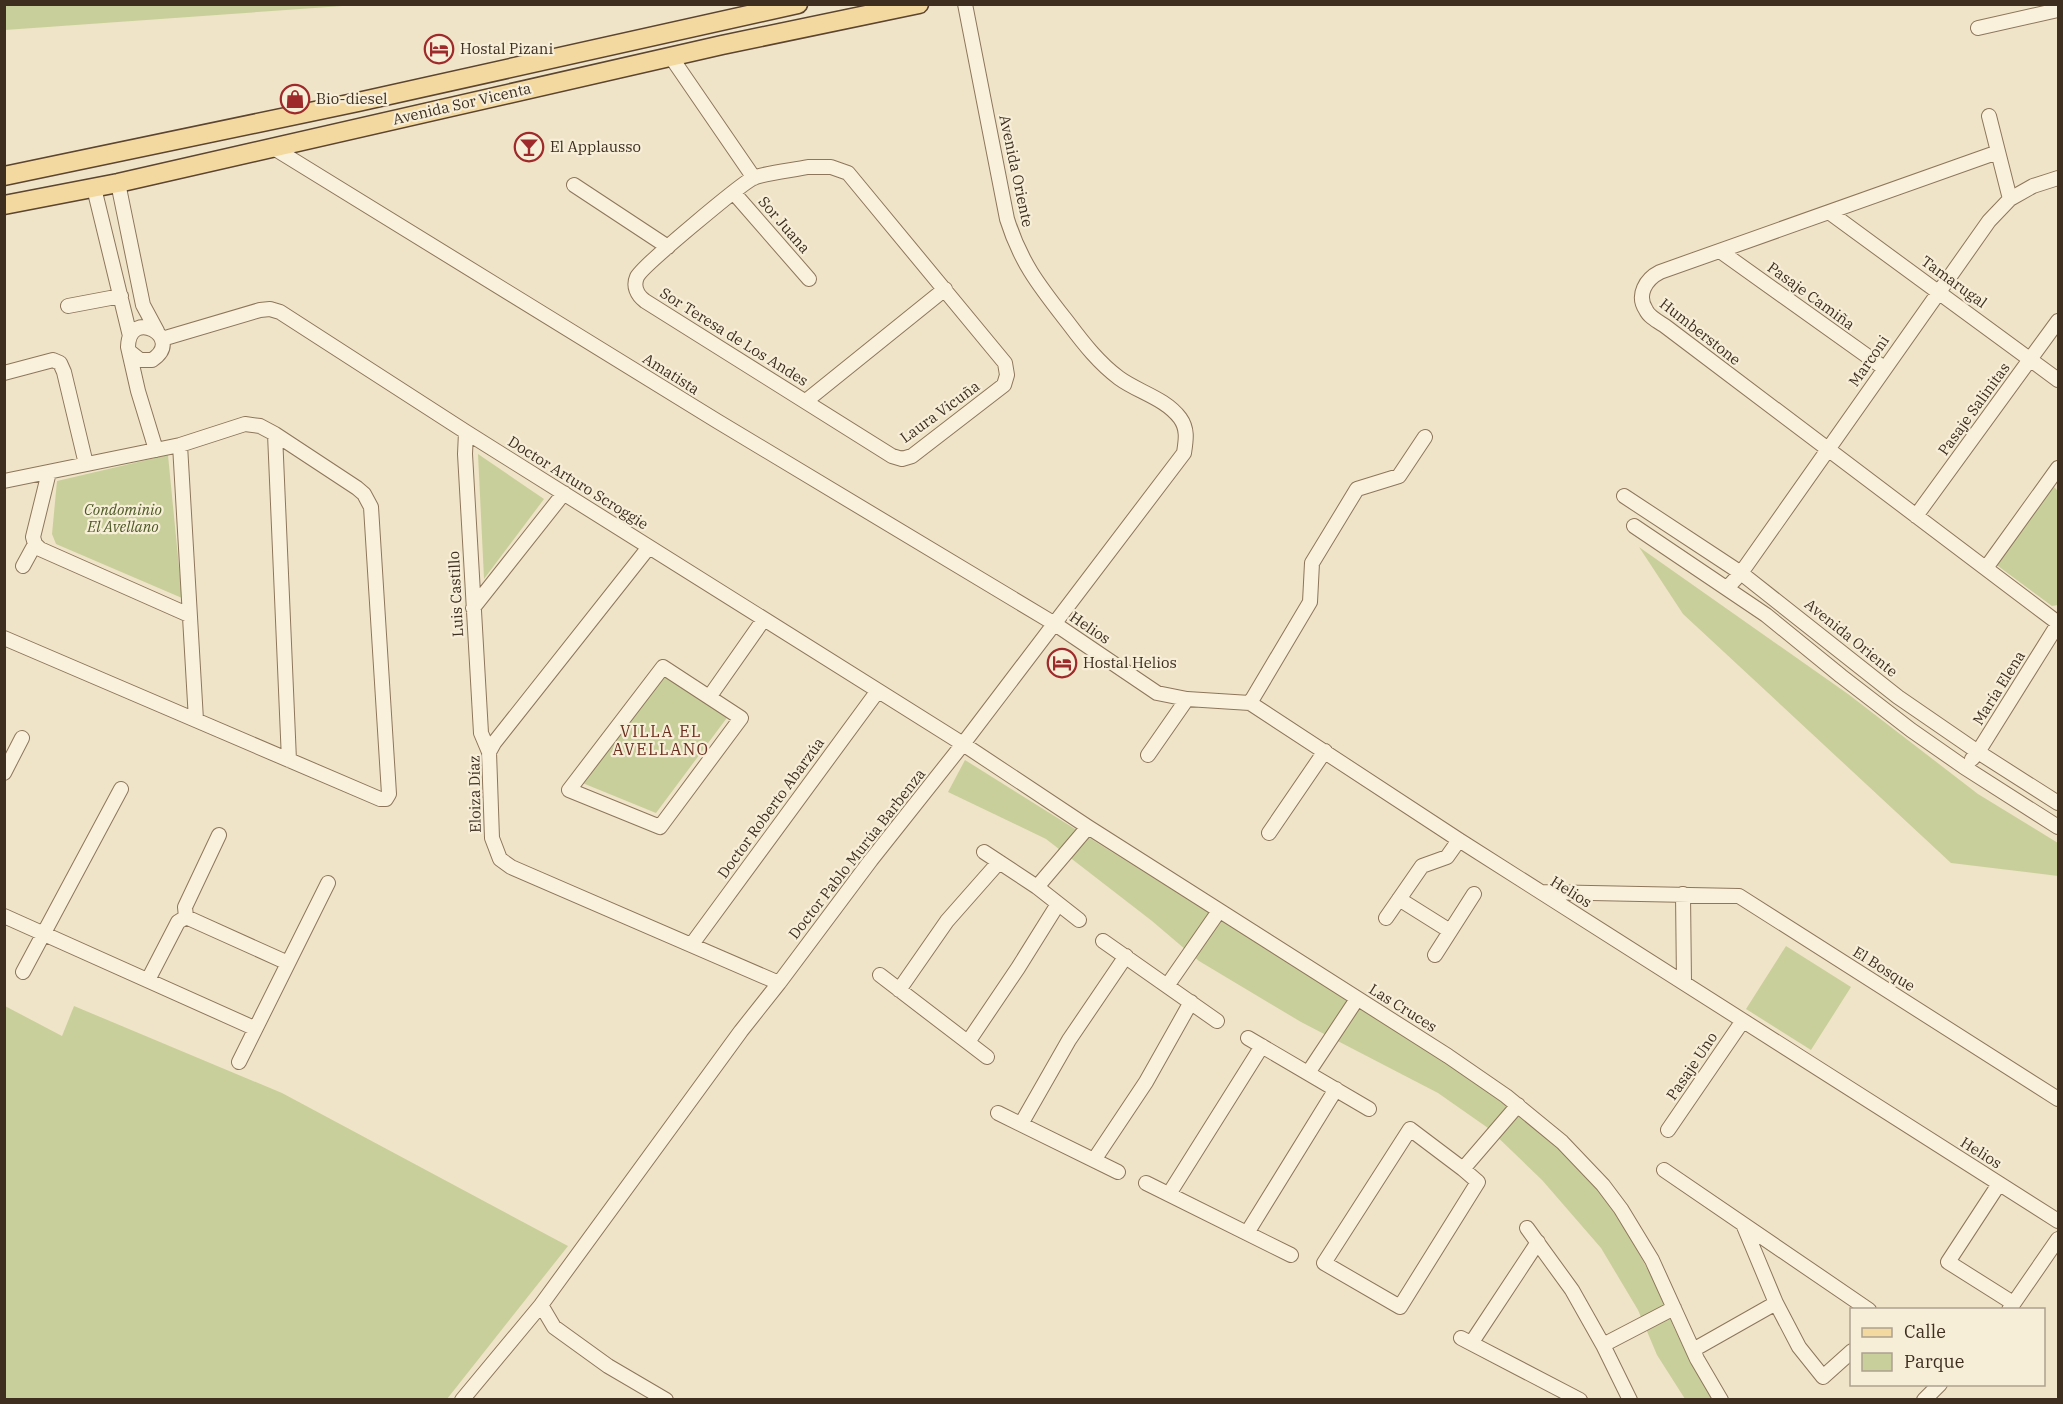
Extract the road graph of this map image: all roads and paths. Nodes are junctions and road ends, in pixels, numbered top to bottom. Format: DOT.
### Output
graph roads {
  1 [pos="798,4"];
  2 [pos="919,4"];
  3 [pos="965,4"];
  4 [pos="2058,10"];
  5 [pos="708,24"];
  6 [pos="1978,28"];
  7 [pos="694,52"];
  8 [pos="671,57"];
  9 [pos="358,102"];
  10 [pos="1989,116"];
  11 [pos="328,135"];
  12 [pos="272,147"];
  13 [pos="122,152"];
  14 [pos="1998,152"];
  15 [pos="4,176"];
  16 [pos="754,178"];
  17 [pos="2058,178"];
  18 [pos="118,183"];
  19 [pos="574,185"];
  20 [pos="94,188"];
  21 [pos="734,193"];
  22 [pos="2010,199"];
  23 [pos="4,206"];
  24 [pos="1829,212"];
  25 [pos="668,247"];
  26 [pos="1720,251"];
  27 [pos="809,279"];
  28 [pos="945,289"];
  29 [pos="1939,292"];
  30 [pos="122,296"];
  31 [pos="68,306"];
  32 [pos="2058,321"];
  33 [pos="159,335"];
  34 [pos="130,336"];
  35 [pos="130,352"];
  36 [pos="2031,358"];
  37 [pos="152,360"];
  38 [pos="1884,368"];
  39 [pos="4,373"];
  40 [pos="2058,380"];
  41 [pos="1004,385"];
  42 [pos="138,391"];
  43 [pos="806,401"];
  44 [pos="1182,420"];
  45 [pos="466,432"];
  46 [pos="275,434"];
  47 [pos="1425,437"];
  48 [pos="180,445"];
  49 [pos="1827,449"];
  50 [pos="156,450"];
  51 [pos="892,456"];
  52 [pos="86,464"];
  53 [pos="2058,468"];
  54 [pos="49,472"];
  55 [pos="4,481"];
  56 [pos="564,493"];
  57 [pos="1624,496"];
  58 [pos="1917,516"];
  59 [pos="1634,526"];
  60 [pos="35,544"];
  61 [pos="649,547"];
  62 [pos="23,566"];
  63 [pos="1986,568"];
  64 [pos="1741,573"];
  65 [pos="1728,587"];
  66 [pos="473,608"];
  67 [pos="189,615"];
  68 [pos="764,619"];
  69 [pos="1055,624"];
  70 [pos="2058,624"];
  71 [pos="4,638"];
  72 [pos="877,692"];
  73 [pos="710,696"];
  74 [pos="1187,699"];
  75 [pos="1250,703"];
  76 [pos="196,720"];
  77 [pos="22,738"];
  78 [pos="963,744"];
  79 [pos="1325,751"];
  80 [pos="489,752"];
  81 [pos="1978,752"];
  82 [pos="1148,755"];
  83 [pos="289,760"];
  84 [pos="1964,767"];
  85 [pos="4,772"];
  86 [pos="121,789"];
  87 [pos="2058,803"];
  88 [pos="1088,827"];
  89 [pos="2058,827"];
  90 [pos="1269,833"];
  91 [pos="219,835"];
  92 [pos="1459,840"];
  93 [pos="984,852"];
  94 [pos="999,862"];
  95 [pos="328,883"];
  96 [pos="1037,887"];
  97 [pos="1540,892"];
  98 [pos="1474,894"];
  99 [pos="1683,894"];
  100 [pos="1399,899"];
  101 [pos="1058,904"];
  102 [pos="1219,911"];
  103 [pos="4,916"];
  104 [pos="186,917"];
  105 [pos="1386,918"];
  106 [pos="1079,920"];
  107 [pos="1450,931"];
  108 [pos="44,934"];
  109 [pos="1103,940"];
  110 [pos="692,944"];
  111 [pos="1435,955"];
  112 [pos="1126,956"];
  113 [pos="288,963"];
  114 [pos="23,972"];
  115 [pos="880,975"];
  116 [pos="148,980"];
  117 [pos="779,983"];
  118 [pos="1684,983"];
  119 [pos="1167,986"];
  120 [pos="899,990"];
  121 [pos="1357,999"];
  122 [pos="1191,1002"];
  123 [pos="1217,1021"];
  124 [pos="1742,1022"];
  125 [pos="254,1028"];
  126 [pos="1248,1038"];
  127 [pos="968,1042"];
  128 [pos="1262,1046"];
  129 [pos="987,1057"];
  130 [pos="239,1062"];
  131 [pos="1308,1073"];
  132 [pos="1336,1089"];
  133 [pos="2058,1099"];
  134 [pos="1518,1106"];
  135 [pos="1369,1108"];
  136 [pos="998,1113"];
  137 [pos="1020,1124"];
  138 [pos="1668,1130"];
  139 [pos="1094,1160"];
  140 [pos="1464,1169"];
  141 [pos="1664,1170"];
  142 [pos="1118,1172"];
  143 [pos="1146,1182"];
  144 [pos="1999,1184"];
  145 [pos="1169,1194"];
  146 [pos="2058,1221"];
  147 [pos="1743,1224"];
  148 [pos="1527,1228"];
  149 [pos="1247,1233"];
  150 [pos="2058,1239"];
  151 [pos="1538,1242"];
  152 [pos="1291,1255"];
  153 [pos="1776,1303"];
  154 [pos="541,1305"];
  155 [pos="2011,1306"];
  156 [pos="1674,1308"];
  157 [pos="1866,1308"];
  158 [pos="1603,1346"];
  159 [pos="1693,1350"];
  160 [pos="1850,1352"];
  161 [pos="1938,1386"];
  162 [pos="462,1400"];
  163 [pos="666,1400"];
  164 [pos="1580,1400"];
  165 [pos="1630,1400"];
  166 [pos="1721,1400"];
  167 [pos="1924,1400"];
  1 -- 5 [label="main road, Avenida Sor Vicenta"];
  2 -- 7 [label="main road, Avenida Sor Vicenta"];
  3 -- 44 [label="street, Avenida Oriente"];
  4 -- 6 [label="street"];
  5 -- 7 [label="main road"];
  5 -- 9 [label="main road, Avenida Sor Vicenta"];
  7 -- 8 [label="main road, Avenida Sor Vicenta"];
  8 -- 11 [label="main road, Avenida Sor Vicenta"];
  8 -- 16 [label="street"];
  9 -- 11 [label="main road"];
  9 -- 13 [label="main road, Avenida Sor Vicenta"];
  10 -- 14 [label="street"];
  11 -- 12 [label="main road, Avenida Sor Vicenta"];
  12 -- 18 [label="main road, Avenida Sor Vicenta"];
  12 -- 69 [label="street, Amatista"];
  13 -- 15 [label="main road, Avenida Sor Vicenta"];
  13 -- 20 [label="main road"];
  14 -- 22 [label="street"];
  14 -- 24 [label="street, Humberstone"];
  16 -- 21 [label="street, Sor Teresa de Los Andes"];
  16 -- 28 [label="street, Sor Teresa de Los Andes"];
  17 -- 22 [label="street, Marconi"];
  18 -- 20 [label="main road, Avenida Sor Vicenta"];
  18 -- 33 [label="street"];
  19 -- 25 [label="street"];
  20 -- 23 [label="main road, Avenida Sor Vicenta"];
  20 -- 30 [label="street"];
  21 -- 25 [label="street, Sor Teresa de Los Andes"];
  21 -- 27 [label="street, Sor Juana"];
  22 -- 29 [label="street, Marconi"];
  24 -- 26 [label="street, Humberstone"];
  24 -- 29 [label="street, Tamarugal"];
  25 -- 43 [label="street, Sor Teresa de Los Andes"];
  26 -- 38 [label="street, Pasaje Camiña"];
  26 -- 49 [label="street, Humberstone"];
  28 -- 41 [label="street, Sor Teresa de Los Andes"];
  28 -- 43 [label="street, Sor Teresa de Los Andes"];
  29 -- 36 [label="street, Tamarugal"];
  29 -- 38 [label="street, Marconi"];
  30 -- 31 [label="street"];
  30 -- 34 [label="street"];
  32 -- 36 [label="street, Pasaje Salinitas"];
  33 -- 34 [label="street, Doctor Arturo Scroggie"];
  33 -- 37 [label="street"];
  33 -- 45 [label="street, Doctor Arturo Scroggie"];
  34 -- 35 [label="street"];
  35 -- 37 [label="street"];
  35 -- 42 [label="street"];
  36 -- 40 [label="street, Tamarugal"];
  36 -- 58 [label="street, Pasaje Salinitas"];
  37 -- 42 [label="street"];
  38 -- 49 [label="street, Marconi"];
  39 -- 52 [label="street"];
  41 -- 51 [label="street, Laura Vicuña"];
  42 -- 50 [label="street"];
  43 -- 51 [label="street, Sor Teresa de Los Andes"];
  44 -- 69 [label="street, Doctor Pablo Murúa Barbenza"];
  45 -- 56 [label="street, Doctor Arturo Scroggie"];
  45 -- 66 [label="street, Luis Castillo"];
  46 -- 48 [label="street"];
  46 -- 83 [label="street"];
  46 -- 83 [label="street"];
  47 -- 75 [label="street"];
  48 -- 50 [label="street"];
  48 -- 67 [label="street"];
  49 -- 58 [label="street, Humberstone"];
  49 -- 64 [label="street, Marconi"];
  50 -- 52 [label="street"];
  52 -- 54 [label="street"];
  53 -- 63 [label="street"];
  54 -- 55 [label="street"];
  54 -- 60 [label="street"];
  56 -- 61 [label="street, Doctor Arturo Scroggie"];
  56 -- 66 [label="street"];
  57 -- 64 [label="street, Avenida Oriente"];
  58 -- 63 [label="street, Humberstone"];
  59 -- 65 [label="street"];
  60 -- 62 [label="street"];
  60 -- 67 [label="street"];
  61 -- 68 [label="street, Doctor Arturo Scroggie"];
  61 -- 80 [label="street, Eloiza Díaz"];
  63 -- 70 [label="street, Humberstone"];
  64 -- 65 [label="street, Marconi"];
  64 -- 81 [label="street, Avenida Oriente"];
  65 -- 84 [label="street"];
  66 -- 80 [label="street, Luis Castillo"];
  67 -- 76 [label="street"];
  68 -- 72 [label="street, Doctor Arturo Scroggie"];
  68 -- 73 [label="street"];
  69 -- 74 [label="street, Helios"];
  69 -- 78 [label="street, Doctor Pablo Murúa Barbenza"];
  70 -- 81 [label="street, María Elena"];
  71 -- 76 [label="street"];
  72 -- 78 [label="street, Doctor Arturo Scroggie"];
  72 -- 110 [label="street, Doctor Roberto Abarzúa"];
  73 -- 73 [label="street"];
  74 -- 75 [label="street, Helios"];
  74 -- 82 [label="street"];
  75 -- 79 [label="street, Helios"];
  76 -- 83 [label="street"];
  77 -- 85 [label="street"];
  78 -- 88 [label="street, Las Cruces"];
  78 -- 117 [label="street, Doctor Pablo Murúa Barbenza"];
  79 -- 90 [label="street"];
  79 -- 92 [label="street, Helios"];
  80 -- 110 [label="street, Eloiza Díaz"];
  81 -- 84 [label="street, María Elena"];
  81 -- 87 [label="street, Avenida Oriente"];
  84 -- 89 [label="street"];
  86 -- 108 [label="street"];
  88 -- 96 [label="street"];
  88 -- 102 [label="street, Las Cruces"];
  91 -- 104 [label="street"];
  92 -- 97 [label="street, Helios"];
  92 -- 100 [label="street"];
  93 -- 94 [label="street"];
  94 -- 96 [label="street"];
  94 -- 120 [label="street"];
  95 -- 113 [label="street"];
  96 -- 101 [label="street"];
  97 -- 99 [label="street, El Bosque"];
  97 -- 118 [label="street, Helios"];
  98 -- 107 [label="street"];
  99 -- 118 [label="street"];
  99 -- 133 [label="street, El Bosque"];
  100 -- 105 [label="street"];
  100 -- 107 [label="street"];
  101 -- 106 [label="street"];
  101 -- 127 [label="street"];
  102 -- 119 [label="street"];
  102 -- 121 [label="street, Las Cruces"];
  103 -- 108 [label="street"];
  104 -- 113 [label="street"];
  104 -- 116 [label="street"];
  107 -- 111 [label="street"];
  108 -- 114 [label="street"];
  108 -- 116 [label="street"];
  109 -- 112 [label="street"];
  110 -- 117 [label="street, Eloiza Díaz"];
  112 -- 119 [label="street"];
  112 -- 137 [label="street"];
  113 -- 125 [label="street"];
  115 -- 120 [label="street"];
  116 -- 125 [label="street"];
  117 -- 154 [label="street, Doctor Pablo Murúa Barbenza"];
  118 -- 124 [label="street, Helios"];
  119 -- 122 [label="street"];
  120 -- 127 [label="street"];
  121 -- 131 [label="street"];
  121 -- 134 [label="street, Las Cruces"];
  122 -- 123 [label="street"];
  122 -- 139 [label="street"];
  124 -- 138 [label="street, Pasaje Uno"];
  124 -- 144 [label="street, Helios"];
  125 -- 130 [label="street"];
  126 -- 128 [label="street"];
  127 -- 129 [label="street"];
  128 -- 131 [label="street"];
  128 -- 145 [label="street"];
  131 -- 132 [label="street"];
  132 -- 135 [label="street"];
  132 -- 149 [label="street"];
  134 -- 140 [label="street"];
  134 -- 156 [label="street, Las Cruces"];
  136 -- 137 [label="street"];
  137 -- 139 [label="street"];
  139 -- 142 [label="street"];
  140 -- 140 [label="street"];
  141 -- 147 [label="street"];
  143 -- 145 [label="street"];
  144 -- 146 [label="street, Helios"];
  144 -- 155 [label="street"];
  145 -- 149 [label="street"];
  147 -- 153 [label="street"];
  147 -- 157 [label="street"];
  148 -- 151 [label="street"];
  149 -- 152 [label="street"];
  150 -- 155 [label="street"];
  151 -- 158 [label="street"];
  151 -- 164 [label="street"];
  153 -- 159 [label="street"];
  153 -- 160 [label="street"];
  154 -- 162 [label="street, Doctor Pablo Murúa Barbenza"];
  154 -- 163 [label="street"];
  156 -- 158 [label="street"];
  156 -- 159 [label="street, Las Cruces"];
  158 -- 165 [label="street"];
  159 -- 166 [label="street, Las Cruces"];
  161 -- 167 [label="street"];
}
